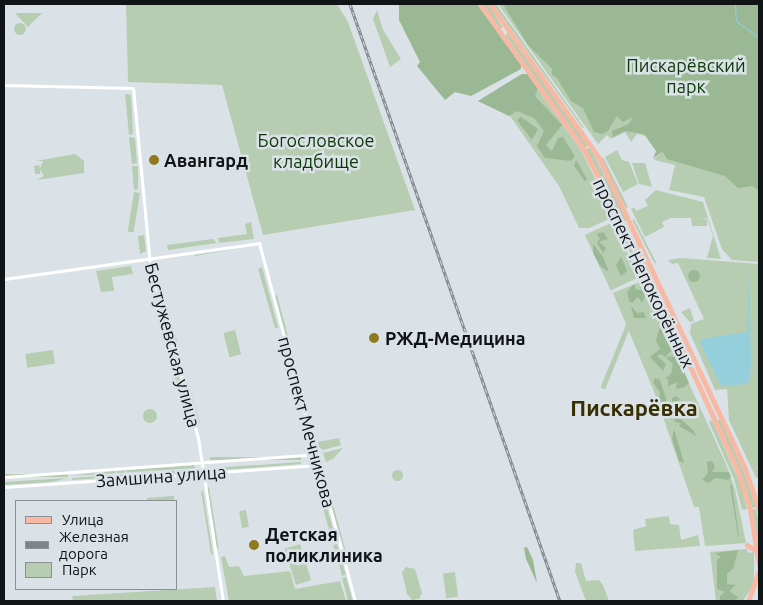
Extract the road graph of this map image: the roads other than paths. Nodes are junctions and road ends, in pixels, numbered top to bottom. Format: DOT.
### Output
graph roads {
  1 [pos="480,4"];
  2 [pos="490,4"];
  3 [pos="508,28"];
  4 [pos="501,34"];
  5 [pos="4,85"];
  6 [pos="149,258"];
  7 [pos="4,279"];
  8 [pos="683,333"];
  9 [pos="676,336"];
  10 [pos="316,454"];
  11 [pos="202,463"];
  12 [pos="318,465"];
  13 [pos="203,473"];
  14 [pos="4,477"];
  15 [pos="4,487"];
  16 [pos="759,510"];
  17 [pos="747,545"];
  18 [pos="758,552"];
  19 [pos="759,565"];
  20 [pos="759,571"];
  21 [pos="223,601"];
  22 [pos="355,601"];
  23 [pos="748,601"];
  1 -- 4 [label="main road, проспект Непокорённых"];
  2 -- 3 [label="main road, проспект Непокорённых"];
  3 -- 4 [label="main road"];
  3 -- 8 [label="main road, проспект Непокорённых"];
  4 -- 9 [label="main road, проспект Непокорённых"];
  5 -- 6 [label="street, Бестужевская улица"];
  6 -- 7 [label="street"];
  6 -- 10 [label="street, проспект Мечникова"];
  6 -- 11 [label="street, Бестужевская улица"];
  8 -- 9 [label="main road"];
  8 -- 16 [label="main road, проспект Непокорённых"];
  9 -- 18 [label="main road, проспект Непокорённых"];
  10 -- 11 [label="street, Замшина улица"];
  10 -- 12 [label="street, проспект Мечникова"];
  11 -- 13 [label="street, Бестужевская улица"];
  11 -- 14 [label="street, Замшина улица"];
  12 -- 13 [label="street, Замшина улица"];
  12 -- 22 [label="street, проспект Мечникова"];
  13 -- 15 [label="street, Замшина улица"];
  13 -- 21 [label="street, Бестужевская улица"];
  17 -- 18 [label="main road"];
  18 -- 19 [label="main road, проспект Непокорённых"];
  20 -- 23 [label="main road"];
}
